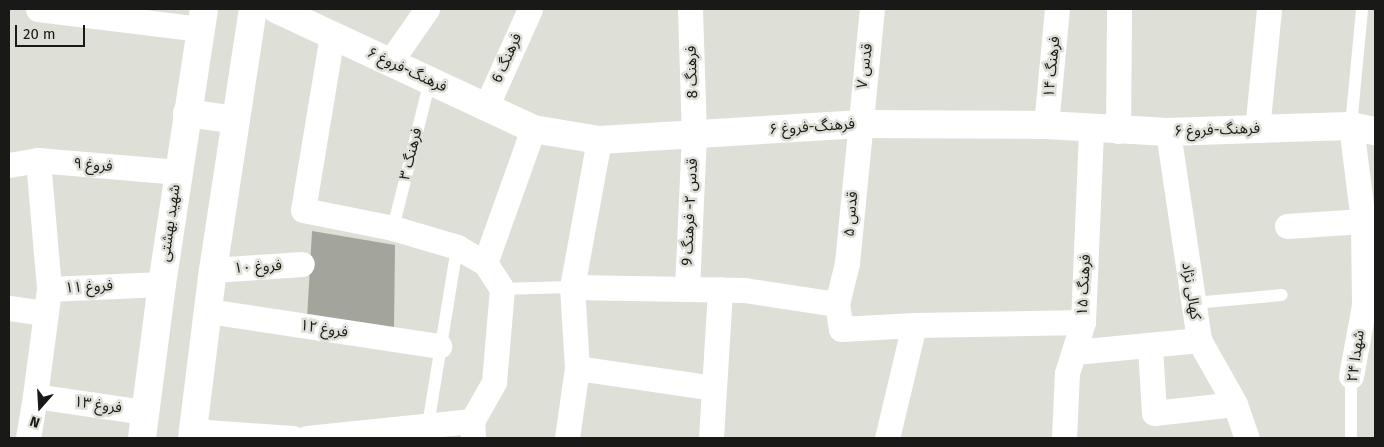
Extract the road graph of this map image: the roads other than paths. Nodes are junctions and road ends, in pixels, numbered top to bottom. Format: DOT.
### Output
graph roads {
  1 [pos="38,9"];
  2 [pos="254,9"];
  3 [pos="276,9"];
  4 [pos="427,9"];
  5 [pos="530,9"];
  6 [pos="690,9"];
  7 [pos="872,9"];
  8 [pos="1057,9"];
  9 [pos="1119,9"];
  10 [pos="1270,9"];
  11 [pos="1362,9"];
  12 [pos="203,19"];
  13 [pos="332,35"];
  14 [pos="390,62"];
  15 [pos="430,80"];
  16 [pos="486,107"];
  17 [pos="187,113"];
  18 [pos="236,120"];
  19 [pos="858,124"];
  20 [pos="1046,125"];
  21 [pos="1363,128"];
  22 [pos="533,129"];
  23 [pos="1091,129"];
  24 [pos="1257,130"];
  25 [pos="1118,131"];
  26 [pos="1168,132"];
  27 [pos="694,136"];
  28 [pos="599,140"];
  29 [pos="38,160"];
  30 [pos="9,165"];
  31 [pos="178,172"];
  32 [pos="1363,221"];
  33 [pos="1287,226"];
  34 [pos="393,228"];
  35 [pos="457,247"];
  36 [pos="486,263"];
  37 [pos="302,264"];
  38 [pos="213,270"];
  39 [pos="162,284"];
  40 [pos="572,287"];
  41 [pos="502,289"];
  42 [pos="687,289"];
  43 [pos="720,289"];
  44 [pos="1282,295"];
  45 [pos="48,301"];
  46 [pos="1194,303"];
  47 [pos="837,304"];
  48 [pos="1370,306"];
  49 [pos="9,308"];
  50 [pos="208,311"];
  51 [pos="1083,322"];
  52 [pos="914,325"];
  53 [pos="1199,340"];
  54 [pos="439,346"];
  55 [pos="1150,347"];
  56 [pos="1075,352"];
  57 [pos="576,368"];
  58 [pos="1351,376"];
  59 [pos="714,388"];
  60 [pos="35,396"];
  61 [pos="1234,404"];
  62 [pos="144,425"];
  63 [pos="428,425"];
  64 [pos="472,430"];
  65 [pos="192,435"];
  66 [pos="363,435"];
  67 [pos="28,438"];
  68 [pos="293,438"];
  69 [pos="307,438"];
  70 [pos="567,438"];
  71 [pos="711,438"];
  72 [pos="887,438"];
  73 [pos="1064,438"];
  74 [pos="1247,438"];
  75 [pos="1351,438"];
  1 -- 12 [label="street"];
  2 -- 18 [label="street"];
  3 -- 13 [label="street, فرهنگ-فروغ ۶"];
  4 -- 14 [label="street"];
  5 -- 16 [label="street, فرهنگ 6"];
  6 -- 27 [label="street, فرهنگ 8"];
  7 -- 19 [label="street, قدس ۷"];
  8 -- 20 [label="street, فرهنگ ۱۴"];
  9 -- 25 [label="street"];
  10 -- 24 [label="street"];
  11 -- 21 [label="lane"];
  12 -- 17 [label="street, شهید بهشتی"];
  13 -- 14 [label="street, فرهنگ-فروغ ۶"];
  13 -- 34 [label="street"];
  14 -- 15 [label="street, فرهنگ-فروغ ۶"];
  15 -- 16 [label="street, فرهنگ-فروغ ۶"];
  15 -- 34 [label="lane, فرهنگ ۳"];
  16 -- 22 [label="street, فرهنگ-فروغ ۶"];
  17 -- 18 [label="street"];
  17 -- 31 [label="street, شهید بهشتی"];
  18 -- 38 [label="street"];
  19 -- 20 [label="street, فرهنگ-فروغ ۶"];
  19 -- 27 [label="street, فرهنگ-فروغ ۶"];
  19 -- 47 [label="street, قدس ۵"];
  20 -- 23 [label="street, فرهنگ-فروغ ۶"];
  21 -- 24 [label="street, فرهنگ-فروغ ۶"];
  21 -- 32 [label="street, شهدا ۲۴"];
  22 -- 28 [label="street, فرهنگ-فروغ ۶"];
  22 -- 36 [label="street"];
  23 -- 25 [label="street, فرهنگ-فروغ ۶"];
  23 -- 51 [label="street, فرهنگ ۱۵"];
  24 -- 26 [label="street, فرهنگ-فروغ ۶"];
  25 -- 26 [label="street, فرهنگ-فروغ ۶"];
  26 -- 46 [label="street, کهالی نژاد"];
  27 -- 28 [label="street, فرهنگ-فروغ ۶"];
  27 -- 42 [label="street, قدس ۲- فرهنگ 9"];
  28 -- 40 [label="street"];
  29 -- 30 [label="street, فروغ ۹"];
  29 -- 31 [label="street, فروغ ۹"];
  29 -- 45 [label="street"];
  31 -- 39 [label="street, شهید بهشتی"];
  32 -- 33 [label="street"];
  32 -- 48 [label="street, شهدا ۲۴"];
  34 -- 35 [label="street"];
  35 -- 36 [label="street"];
  35 -- 54 [label="lane"];
  36 -- 41 [label="street"];
  37 -- 38 [label="street, فروغ ۱۰"];
  38 -- 50 [label="street"];
  39 -- 45 [label="street, فروغ ۱۱"];
  39 -- 62 [label="street, شهید بهشتی"];
  40 -- 41 [label="lane"];
  40 -- 42 [label="street"];
  40 -- 57 [label="street"];
  41 -- 64 [label="street"];
  42 -- 43 [label="street"];
  43 -- 47 [label="street"];
  43 -- 59 [label="street"];
  44 -- 46 [label="lane"];
  45 -- 49 [label="street, فروغ ۱۱"];
  45 -- 60 [label="street"];
  46 -- 53 [label="street, کهالی نژاد"];
  47 -- 52 [label="street"];
  48 -- 58 [label="street, شهدا ۲۴"];
  50 -- 54 [label="street, فروغ ۱۲"];
  50 -- 65 [label="street"];
  51 -- 52 [label="street"];
  51 -- 56 [label="street, فرهنگ ۱۵"];
  52 -- 72 [label="street"];
  53 -- 55 [label="street"];
  53 -- 61 [label="street, کهالی نژاد"];
  54 -- 63 [label="lane"];
  55 -- 56 [label="street"];
  55 -- 61 [label="street"];
  56 -- 73 [label="street, فرهنگ ۱۵"];
  57 -- 59 [label="street"];
  57 -- 70 [label="street"];
  58 -- 75 [label="lane, شهدا ۲۴"];
  59 -- 71 [label="street"];
  60 -- 62 [label="street, فروغ ۱۳"];
  60 -- 67 [label="street"];
  61 -- 74 [label="street, کهالی نژاد"];
  63 -- 64 [label="street"];
  63 -- 66 [label="street"];
  65 -- 68 [label="street"];
  66 -- 69 [label="street"];
}
